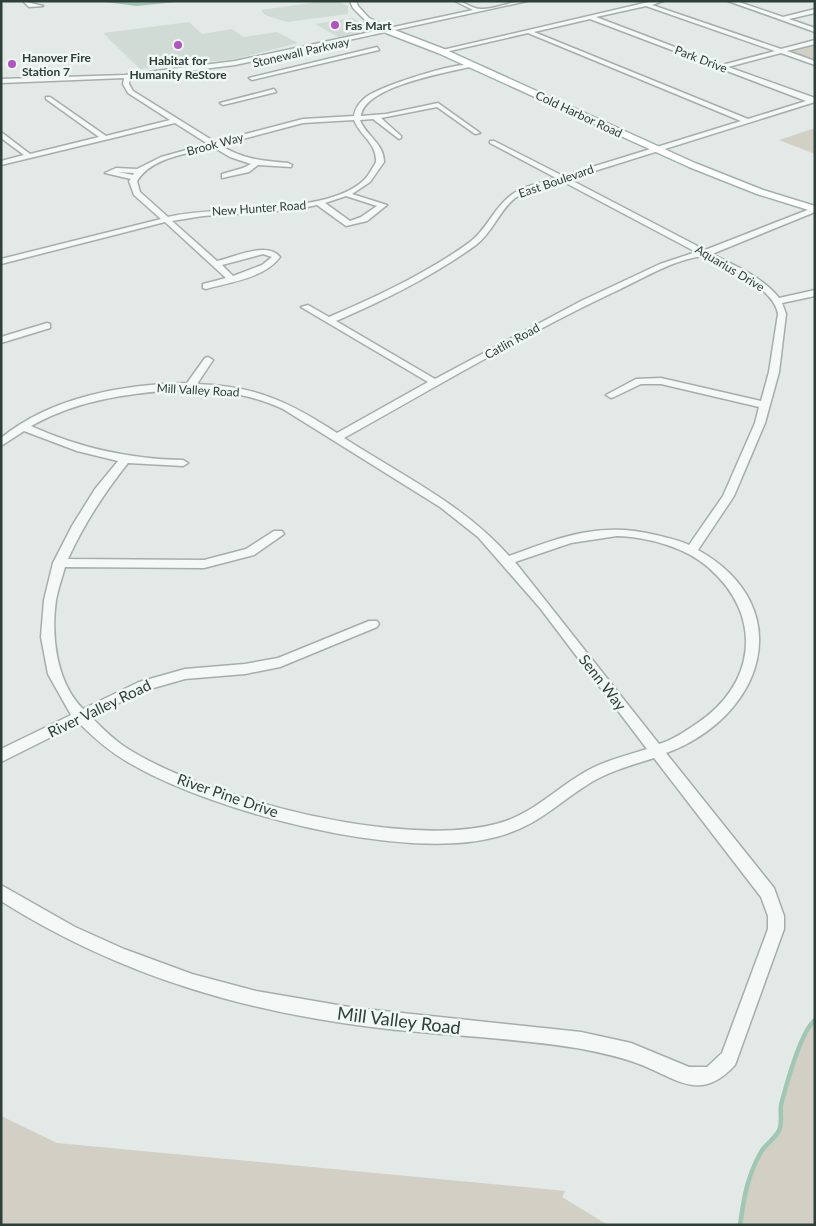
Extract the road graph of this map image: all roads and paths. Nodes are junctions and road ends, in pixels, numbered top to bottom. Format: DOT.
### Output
graph roads {
  1 [pos="25,1"];
  2 [pos="353,1"];
  3 [pos="457,1"];
  4 [pos="525,1"];
  5 [pos="638,1"];
  6 [pos="662,1"];
  7 [pos="730,1"];
  8 [pos="648,4"];
  9 [pos="40,6"];
  10 [pos="480,11"];
  11 [pos="815,11"];
  12 [pos="590,17"];
  13 [pos="783,19"];
  14 [pos="815,30"];
  15 [pos="388,31"];
  16 [pos="528,31"];
  17 [pos="815,42"];
  18 [pos="377,49"];
  19 [pos="442,51"];
  20 [pos="781,51"];
  21 [pos="305,52"];
  22 [pos="327,61"];
  23 [pos="815,63"];
  24 [pos="472,65"];
  25 [pos="722,67"];
  26 [pos="128,75"];
  27 [pos="1,81"];
  28 [pos="259,82"];
  29 [pos="266,87"];
  30 [pos="48,98"];
  31 [pos="813,101"];
  32 [pos="223,103"];
  33 [pos="356,117"];
  34 [pos="375,117"];
  35 [pos="175,121"];
  36 [pos="747,121"];
  37 [pos="478,133"];
  38 [pos="1,134"];
  39 [pos="399,137"];
  40 [pos="105,138"];
  41 [pos="492,142"];
  42 [pos="213,145"];
  43 [pos="654,149"];
  44 [pos="30,157"];
  45 [pos="1,163"];
  46 [pos="257,163"];
  47 [pos="288,165"];
  48 [pos="225,176"];
  49 [pos="561,178"];
  50 [pos="346,194"];
  51 [pos="319,203"];
  52 [pos="802,205"];
  53 [pos="815,209"];
  54 [pos="166,219"];
  55 [pos="700,252"];
  56 [pos="1,262"];
  57 [pos="217,264"];
  58 [pos="232,278"];
  59 [pos="206,286"];
  60 [pos="815,293"];
  61 [pos="778,301"];
  62 [pos="305,306"];
  63 [pos="331,320"];
  64 [pos="47,326"];
  65 [pos="1,340"];
  66 [pos="208,360"];
  67 [pos="436,383"];
  68 [pos="190,388"];
  69 [pos="611,395"];
  70 [pos="764,405"];
  71 [pos="22,426"];
  72 [pos="336,438"];
  73 [pos="1,443"];
  74 [pos="124,460"];
  75 [pos="183,463"];
  76 [pos="278,534"];
  77 [pos="692,550"];
  78 [pos="506,561"];
  79 [pos="59,563"];
  80 [pos="372,624"];
  81 [pos="80,716"];
  82 [pos="656,750"];
  83 [pos="1,756"];
  84 [pos="1,892"];
  85 [pos="755,985"];
  1 -- 9 [label="street"];
  2 -- 15 [label="main road, Cold Harbor Road"];
  3 -- 10 [label="street"];
  4 -- 10 [label="street, Stonewall Parkway"];
  5 -- 8 [label="street"];
  6 -- 8 [label="street"];
  7 -- 13 [label="street"];
  8 -- 12 [label="street"];
  8 -- 20 [label="street"];
  10 -- 15 [label="street, Stonewall Parkway"];
  11 -- 13 [label="street"];
  12 -- 16 [label="street"];
  12 -- 25 [label="street, Park Drive"];
  13 -- 14 [label="street"];
  15 -- 19 [label="main road, Cold Harbor Road"];
  15 -- 21 [label="street, Stonewall Parkway"];
  16 -- 19 [label="street"];
  16 -- 36 [label="street"];
  17 -- 20 [label="street"];
  18 -- 22 [label="street"];
  19 -- 24 [label="main road, Cold Harbor Road"];
  20 -- 23 [label="street"];
  20 -- 25 [label="street"];
  21 -- 22 [label="street"];
  21 -- 26 [label="street, Stonewall Parkway"];
  22 -- 28 [label="street"];
  24 -- 33 [label="street"];
  24 -- 43 [label="main road, Cold Harbor Road"];
  25 -- 31 [label="street, Park Drive"];
  26 -- 27 [label="street, Stonewall Parkway"];
  26 -- 35 [label="street"];
  29 -- 32 [label="street"];
  30 -- 40 [label="street"];
  31 -- 36 [label="street, East Boulevard"];
  33 -- 34 [label="street, Brook Way"];
  33 -- 42 [label="street, Brook Way"];
  33 -- 50 [label="street, New Hunter Road"];
  34 -- 37 [label="street, Brook Way"];
  34 -- 39 [label="street"];
  35 -- 40 [label="street"];
  35 -- 42 [label="street"];
  36 -- 43 [label="street, East Boulevard"];
  38 -- 44 [label="street"];
  40 -- 44 [label="street"];
  41 -- 49 [label="street, Aquarius Drive"];
  42 -- 46 [label="street"];
  42 -- 54 [label="street, Brook Way"];
  43 -- 49 [label="street, East Boulevard"];
  43 -- 52 [label="main road, Cold Harbor Road"];
  44 -- 45 [label="street"];
  46 -- 47 [label="street"];
  46 -- 48 [label="street"];
  49 -- 55 [label="street, Aquarius Drive"];
  49 -- 63 [label="street, East Boulevard"];
  50 -- 51 [label="street, New Hunter Road"];
  50 -- 51 [label="street"];
  51 -- 54 [label="street, New Hunter Road"];
  52 -- 53 [label="main road, Cold Harbor Road"];
  52 -- 55 [label="street, Catlin Road"];
  53 -- 55 [label="street, Catlin Road"];
  54 -- 56 [label="street, New Hunter Road"];
  54 -- 57 [label="street"];
  55 -- 61 [label="street, Aquarius Drive"];
  55 -- 67 [label="street, Catlin Road"];
  57 -- 58 [label="street"];
  57 -- 58 [label="street"];
  58 -- 59 [label="street"];
  60 -- 61 [label="street"];
  61 -- 70 [label="street, Aquarius Drive"];
  62 -- 63 [label="street"];
  63 -- 67 [label="street"];
  64 -- 65 [label="street"];
  66 -- 68 [label="street"];
  67 -- 72 [label="street, Catlin Road"];
  68 -- 71 [label="street, Mill Valley Road"];
  68 -- 72 [label="street, Mill Valley Road"];
  69 -- 70 [label="street"];
  70 -- 77 [label="street, Aquarius Drive"];
  71 -- 73 [label="street, Mill Valley Road"];
  71 -- 74 [label="street"];
  72 -- 78 [label="street, Senn Way"];
  74 -- 75 [label="street"];
  74 -- 79 [label="street, River Pine Drive"];
  76 -- 79 [label="street"];
  77 -- 78 [label="street, River Pine Drive"];
  77 -- 82 [label="street, River Pine Drive"];
  78 -- 82 [label="street, Senn Way"];
  79 -- 81 [label="street, River Pine Drive"];
  80 -- 81 [label="street, River Valley Road"];
  81 -- 82 [label="street, River Pine Drive"];
  81 -- 83 [label="street, River Valley Road"];
  82 -- 85 [label="street, Senn Way"];
  84 -- 85 [label="street, Mill Valley Road"];
}
